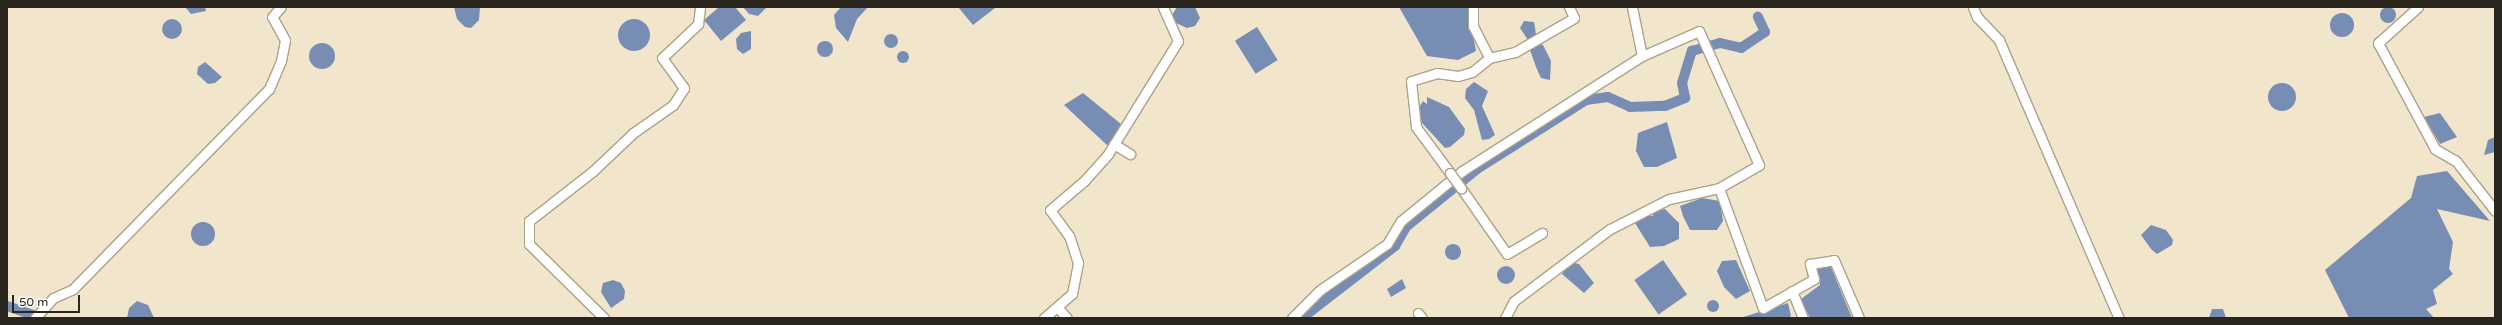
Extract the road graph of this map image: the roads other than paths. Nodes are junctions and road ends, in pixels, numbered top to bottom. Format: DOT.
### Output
graph roads {
  1 [pos="700,7"];
  2 [pos="1162,7"];
  3 [pos="1473,7"];
  4 [pos="1569,7"];
  5 [pos="1632,7"];
  6 [pos="1973,7"];
  7 [pos="2418,7"];
  8 [pos="279,8"];
  9 [pos="1642,56"];
  10 [pos="1490,58"];
  11 [pos="1114,144"];
  12 [pos="1130,154"];
  13 [pos="1719,188"];
  14 [pos="2495,211"];
  15 [pos="1542,233"];
  16 [pos="1792,291"];
  17 [pos="1058,308"];
  18 [pos="36,315"];
  19 [pos="604,318"];
  20 [pos="1044,318"];
  21 [pos="1067,318"];
  22 [pos="1292,318"];
  23 [pos="1505,318"];
  24 [pos="1802,318"];
  25 [pos="1859,318"];
  26 [pos="2119,318"];
  1 -- 19 [label="street"];
  2 -- 11 [label="street"];
  3 -- 10 [label="street"];
  4 -- 10 [label="street"];
  5 -- 9 [label="street"];
  6 -- 26 [label="street"];
  7 -- 14 [label="street"];
  8 -- 18 [label="street"];
  9 -- 13 [label="street"];
  9 -- 22 [label="street"];
  10 -- 15 [label="street, bridge"];
  11 -- 12 [label="street"];
  11 -- 17 [label="street"];
  13 -- 16 [label="street"];
  13 -- 23 [label="street"];
  16 -- 24 [label="street"];
  16 -- 25 [label="street"];
  17 -- 20 [label="street"];
  17 -- 21 [label="street"];
}
